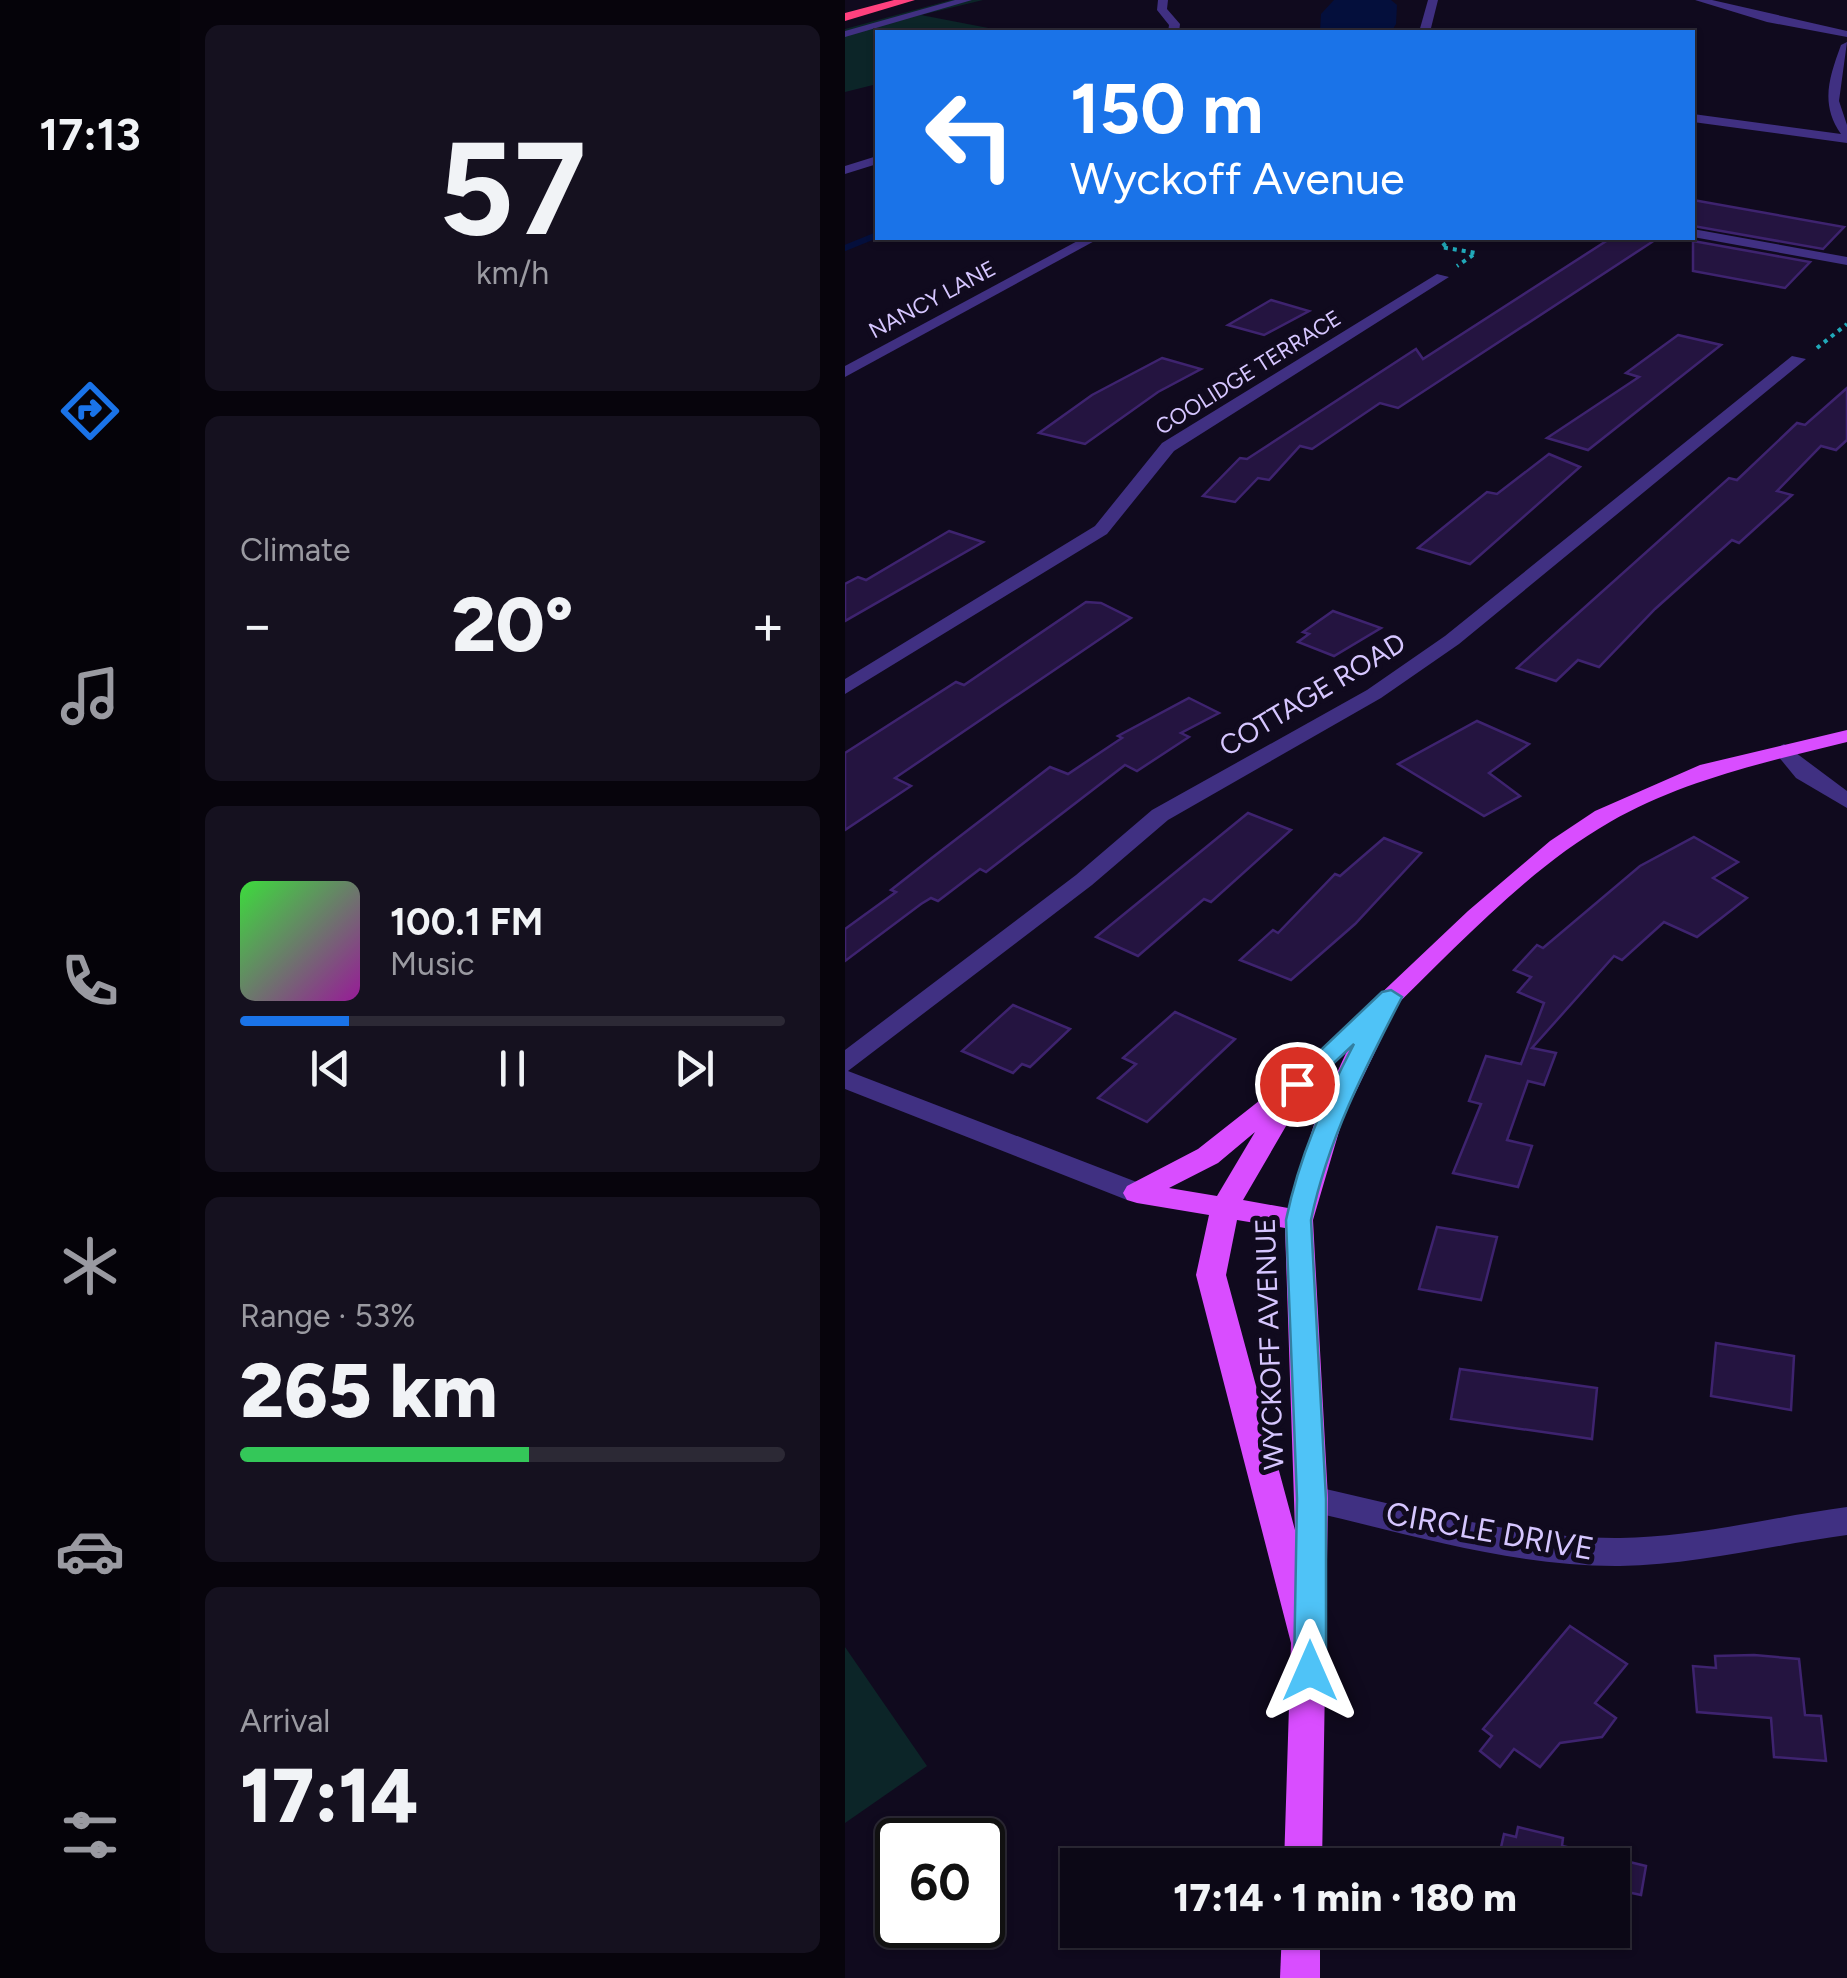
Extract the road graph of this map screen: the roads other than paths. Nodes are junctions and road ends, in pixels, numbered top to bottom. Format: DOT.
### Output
graph roads {
  1 [pos="869,0"];
  2 [pos="909,0"];
  3 [pos="967,0"];
  4 [pos="1163,0"];
  5 [pos="1433,0"];
  6 [pos="1701,0"];
  7 [pos="845,6"];
  8 [pos="845,18"];
  9 [pos="1174,30"];
  10 [pos="1424,30"];
  11 [pos="845,34"];
  12 [pos="1847,34"];
  13 [pos="1847,44"];
  14 [pos="1695,118"];
  15 [pos="1847,137"];
  16 [pos="875,161"];
  17 [pos="845,170"];
  18 [pos="1695,234"];
  19 [pos="1089,240"];
  20 [pos="1847,261"];
  21 [pos="1442,277"];
  22 [pos="1797,359"];
  23 [pos="845,372"];
  24 [pos="845,688"];
  25 [pos="1847,736"];
  26 [pos="1784,750"];
  27 [pos="1847,802"];
  28 [pos="1391,997"];
  29 [pos="845,1063"];
  30 [pos="845,1079"];
  31 [pos="1297,1084"];
  32 [pos="1137,1193"];
  33 [pos="1225,1207"];
  34 [pos="1299,1220"];
  35 [pos="1312,1499"];
  36 [pos="1847,1521"];
  37 [pos="1310,1648"];
  38 [pos="1304,1848"];
  39 [pos="1301,1948"];
  40 [pos="1300,1978"];
  1 -- 7 [label="highway"];
  2 -- 8 [label="highway"];
  3 -- 11 [label="street"];
  4 -- 9 [label="street"];
  5 -- 10 [label="street"];
  6 -- 12 [label="street"];
  13 -- 15 [label="street"];
  14 -- 15 [label="street"];
  16 -- 17 [label="street"];
  18 -- 20 [label="street"];
  19 -- 23 [label="street, NANCY LANE"];
  21 -- 24 [label="street, COOLIDGE TERRACE"];
  22 -- 29 [label="street, COTTAGE ROAD"];
  25 -- 26 [label="main road, WYCKOFF AVENUE"];
  26 -- 27 [label="street"];
  26 -- 28 [label="main road, WYCKOFF AVENUE"];
  28 -- 31 [label="main road, WYCKOFF AVENUE"];
  28 -- 34 [label="main road, WYCKOFF AVENUE"];
  30 -- 32 [label="street"];
  31 -- 32 [label="main road"];
  31 -- 33 [label="main road, WYCKOFF AVENUE"];
  32 -- 33 [label="main road"];
  33 -- 34 [label="main road"];
  33 -- 37 [label="main road, WYCKOFF AVENUE"];
  34 -- 35 [label="main road, WYCKOFF AVENUE"];
  35 -- 36 [label="street, CIRCLE DRIVE"];
  35 -- 37 [label="main road, WYCKOFF AVENUE"];
  37 -- 38 [label="main road, WYCKOFF AVENUE"];
  39 -- 40 [label="main road"];
}
